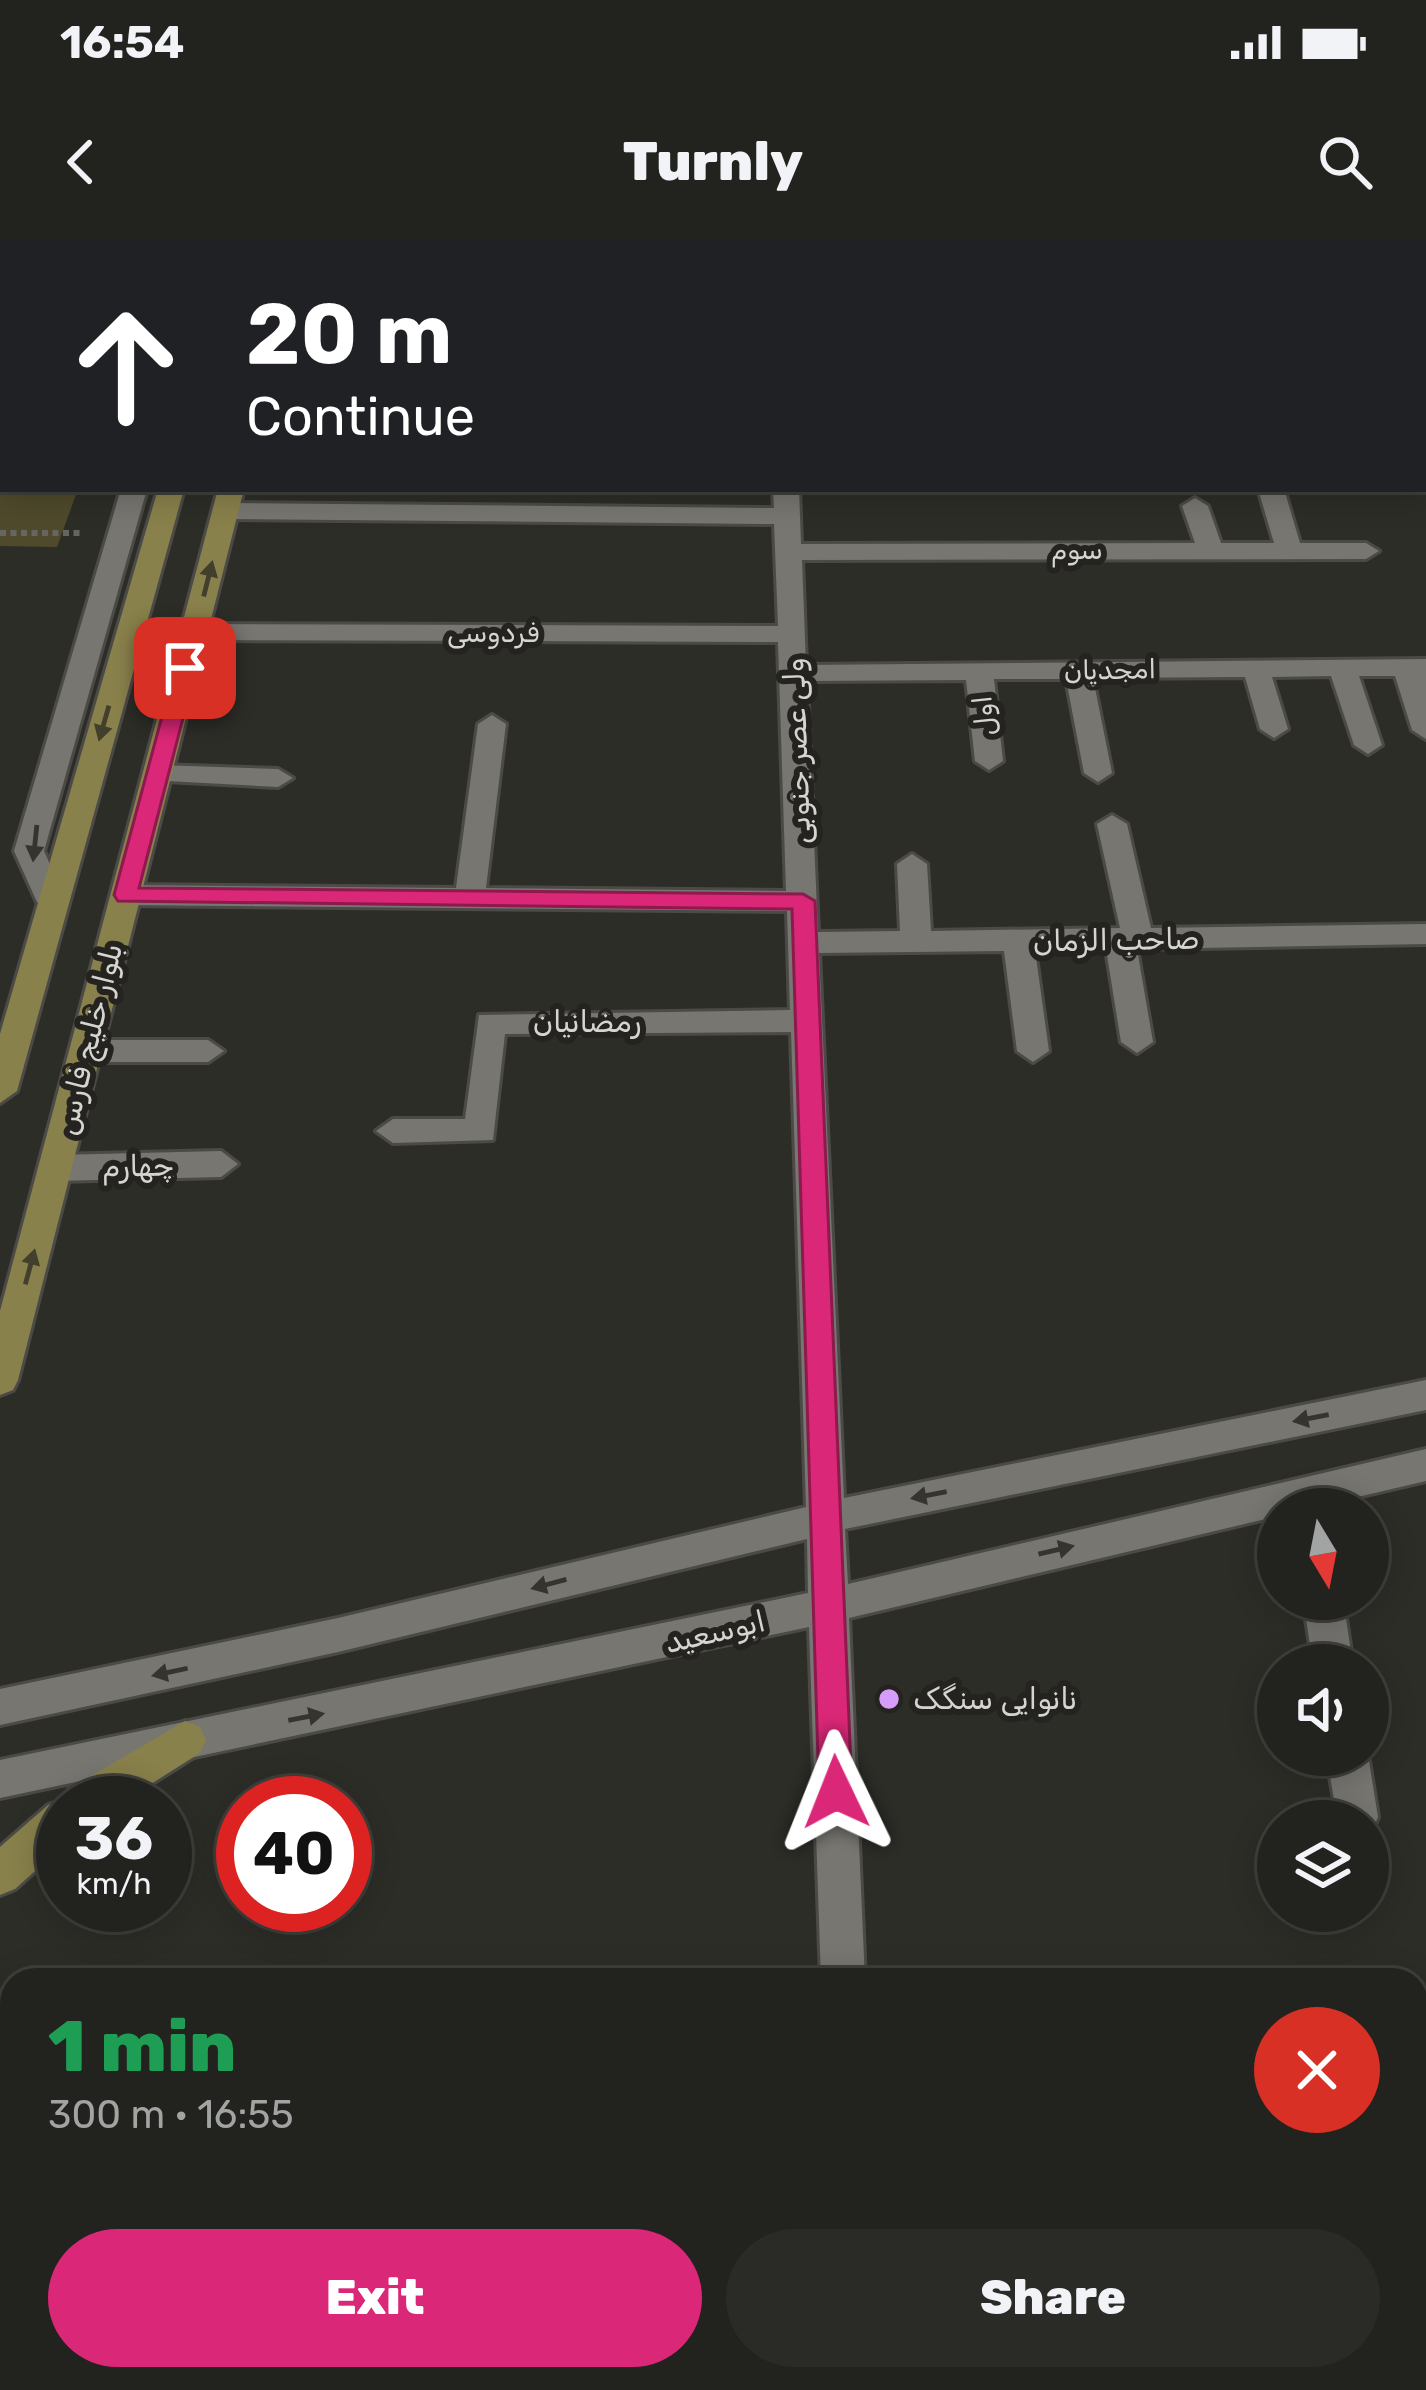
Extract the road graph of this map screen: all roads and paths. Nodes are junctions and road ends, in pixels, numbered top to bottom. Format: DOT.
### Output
graph roads {
  1 [pos="133,492"];
  2 [pos="170,492"];
  3 [pos="1271,492"];
  4 [pos="229,500"];
  5 [pos="786,502"];
  6 [pos="1196,506"];
  7 [pos="1210,549"];
  8 [pos="1288,550"];
  9 [pos="1366,551"];
  10 [pos="788,552"];
  11 [pos="194,632"];
  12 [pos="792,634"];
  13 [pos="1342,667"];
  14 [pos="1416,667"];
  15 [pos="1256,668"];
  16 [pos="1078,670"];
  17 [pos="979,671"];
  18 [pos="793,673"];
  19 [pos="492,724"];
  20 [pos="1274,729"];
  21 [pos="1426,730"];
  22 [pos="1368,746"];
  23 [pos="989,761"];
  24 [pos="1098,772"];
  25 [pos="158,774"];
  26 [pos="278,778"];
  27 [pos="1112,824"];
  28 [pos="912,864"];
  29 [pos="126,895"];
  30 [pos="470,898"];
  31 [pos="803,901"];
  32 [pos="52,902"];
  33 [pos="1426,934"];
  34 [pos="1129,939"];
  35 [pos="916,942"];
  36 [pos="1018,942"];
  37 [pos="805,943"];
  38 [pos="808,1021"];
  39 [pos="1137,1042"];
  40 [pos="86,1051"];
  41 [pos="208,1051"];
  42 [pos="1033,1051"];
  43 [pos="0,1090"];
  44 [pos="393,1131"];
  45 [pos="221,1164"];
  46 [pos="56,1168"];
  47 [pos="0,1380"];
  48 [pos="1426,1395"];
  49 [pos="1426,1465"];
  50 [pos="1348,1488"];
  51 [pos="1257,1511"];
  52 [pos="829,1517"];
  53 [pos="828,1605"];
  54 [pos="0,1707"];
  55 [pos="185,1740"];
  56 [pos="127,1776"];
  57 [pos="0,1779"];
  58 [pos="36,1843"];
  59 [pos="0,1875"];
  60 [pos="843,1968"];
  1 -- 32 [label="street, one-way"];
  2 -- 32 [label="main road, one-way"];
  3 -- 8 [label="street"];
  4 -- 5 [label="street"];
  11 -- 4 [label="main road, بلوار خلیج فارس, one-way"];
  5 -- 10 [label="street, ولی عصر جنوبی"];
  6 -- 7 [label="street"];
  7 -- 8 [label="street, سوم"];
  7 -- 10 [label="street, سوم"];
  8 -- 9 [label="street, سوم"];
  10 -- 12 [label="street, ولی عصر جنوبی"];
  11 -- 12 [label="street, فردوسی"];
  11 -- 25 [label="main road, بلوار خلیج فارس"];
  12 -- 18 [label="street, ولی عصر جنوبی"];
  13 -- 14 [label="street, امجدیان"];
  13 -- 15 [label="street, امجدیان"];
  13 -- 22 [label="street"];
  14 -- 21 [label="street"];
  15 -- 16 [label="street, امجدیان"];
  15 -- 20 [label="street"];
  16 -- 17 [label="street, امجدیان"];
  16 -- 24 [label="street"];
  17 -- 18 [label="street, امجدیان"];
  17 -- 23 [label="street, اول"];
  18 -- 31 [label="street, ولی عصر جنوبی"];
  19 -- 30 [label="street"];
  25 -- 26 [label="street"];
  25 -- 29 [label="main road, بلوار خلیج فارس"];
  27 -- 34 [label="street"];
  28 -- 35 [label="street"];
  29 -- 30 [label="street"];
  29 -- 40 [label="main road, بلوار خلیج فارس"];
  30 -- 31 [label="street"];
  31 -- 37 [label="street, ولی عصر جنوبی"];
  32 -- 43 [label="main road"];
  33 -- 34 [label="street, صاحب الزمان"];
  34 -- 36 [label="street, صاحب الزمان"];
  34 -- 39 [label="street"];
  35 -- 36 [label="street, صاحب الزمان"];
  35 -- 37 [label="street, صاحب الزمان"];
  36 -- 42 [label="street"];
  37 -- 38 [label="street, ولی عصر جنوبی"];
  38 -- 44 [label="street, رمضانیان"];
  38 -- 52 [label="street, ولی عصر جنوبی"];
  40 -- 41 [label="street"];
  40 -- 46 [label="main road, بلوار خلیج فارس"];
  45 -- 46 [label="street, چهارم"];
  47 -- 46 [label="main road, بلوار خلیج فارس, one-way"];
  48 -- 52 [label="street, one-way"];
  49 -- 50 [label="street, ابوسعید"];
  53 -- 51 [label="street, ابوسعید, one-way"];
  52 -- 53 [label="street, ولی عصر جنوبی"];
  52 -- 54 [label="street, one-way"];
  55 -- 53 [label="street, ابوسعید, one-way"];
  53 -- 60 [label="street, ولی عصر جنوبی"];
  55 -- 56 [label="main road"];
  55 -- 57 [label="street, ابوسعید"];
  58 -- 59 [label="main road"];
}
